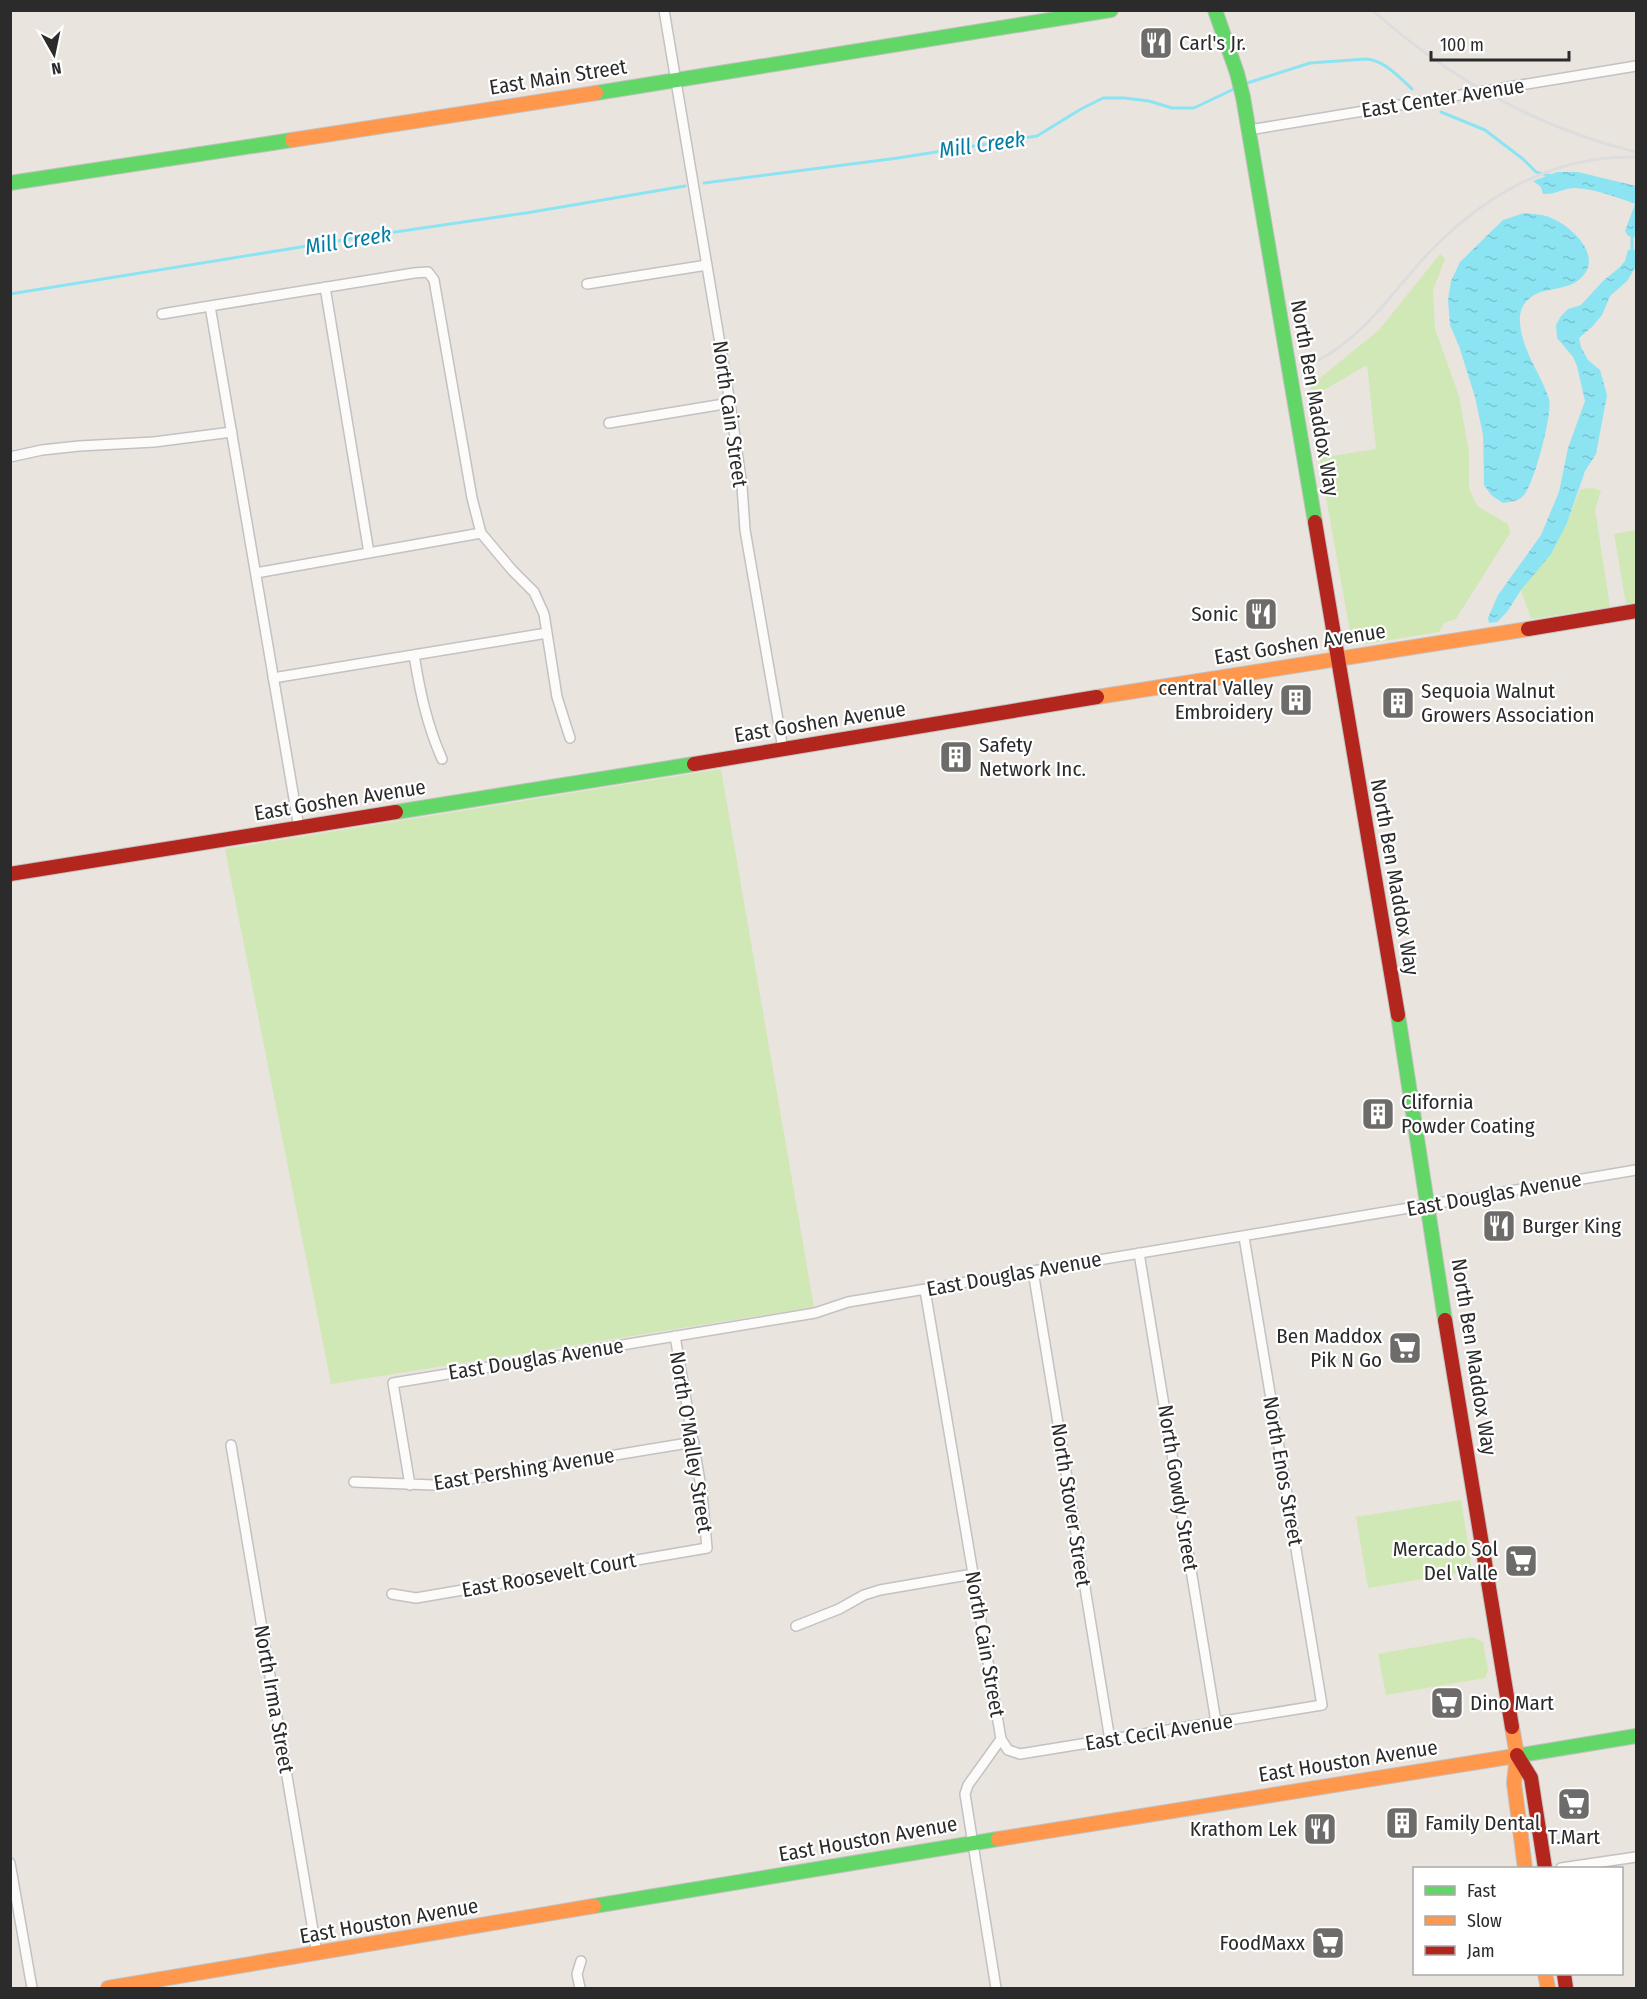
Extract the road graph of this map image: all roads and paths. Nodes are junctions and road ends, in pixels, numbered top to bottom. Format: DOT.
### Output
graph roads {
  1 [pos="664,10"];
  2 [pos="1111,10"];
  3 [pos="1215,10"];
  4 [pos="1636,66"];
  5 [pos="675,80"];
  6 [pos="1249,130"];
  7 [pos="10,183"];
  8 [pos="707,265"];
  9 [pos="587,284"];
  10 [pos="325,287"];
  11 [pos="210,306"];
  12 [pos="162,314"];
  13 [pos="730,403"];
  14 [pos="609,423"];
  15 [pos="232,432"];
  16 [pos="10,457"];
  17 [pos="481,532"];
  18 [pos="369,553"];
  19 [pos="256,573"];
  20 [pos="1636,611"];
  21 [pos="547,633"];
  22 [pos="414,655"];
  23 [pos="1337,660"];
  24 [pos="273,678"];
  25 [pos="570,738"];
  26 [pos="783,749"];
  27 [pos="442,759"];
  28 [pos="299,828"];
  29 [pos="10,874"];
  30 [pos="1636,1170"];
  31 [pos="1429,1205"];
  32 [pos="1244,1237"];
  33 [pos="1139,1253"];
  34 [pos="1033,1271"];
  35 [pos="925,1290"];
  36 [pos="675,1336"];
  37 [pos="694,1442"];
  38 [pos="231,1445"];
  39 [pos="354,1482"];
  40 [pos="410,1485"];
  41 [pos="707,1548"];
  42 [pos="973,1574"];
  43 [pos="392,1594"];
  44 [pos="796,1626"];
  45 [pos="1322,1705"];
  46 [pos="1216,1722"];
  47 [pos="1636,1736"];
  48 [pos="1001,1739"];
  49 [pos="1110,1740"];
  50 [pos="1517,1755"];
  51 [pos="972,1843"];
  52 [pos="1636,1857"];
  53 [pos="10,1863"];
  54 [pos="1525,1867"];
  55 [pos="1545,1867"];
  56 [pos="1574,1867"];
  57 [pos="317,1954"];
  58 [pos="581,1961"];
  59 [pos="130,1987"];
  60 [pos="32,1989"];
  61 [pos="108,1989"];
  62 [pos="580,1989"];
  63 [pos="996,1989"];
  1 -- 5 [label="street, North Cain Street"];
  2 -- 5 [label="main road, East Main Street"];
  3 -- 6 [label="main road, North Ben Maddox Way"];
  4 -- 6 [label="street, East Center Avenue"];
  5 -- 7 [label="main road, East Main Street"];
  5 -- 8 [label="street, North Cain Street"];
  6 -- 23 [label="main road, North Ben Maddox Way"];
  8 -- 9 [label="street"];
  8 -- 13 [label="street, North Cain Street"];
  10 -- 11 [label="street"];
  10 -- 17 [label="street"];
  10 -- 18 [label="street"];
  11 -- 12 [label="street"];
  11 -- 15 [label="street"];
  13 -- 14 [label="street"];
  13 -- 26 [label="street, North Cain Street"];
  15 -- 16 [label="street"];
  15 -- 19 [label="street"];
  17 -- 18 [label="street"];
  17 -- 21 [label="street"];
  18 -- 19 [label="street"];
  19 -- 24 [label="street"];
  20 -- 23 [label="main road, East Goshen Avenue"];
  21 -- 22 [label="street"];
  21 -- 25 [label="street"];
  22 -- 24 [label="street"];
  22 -- 27 [label="street"];
  23 -- 26 [label="main road, East Goshen Avenue"];
  23 -- 31 [label="main road, North Ben Maddox Way"];
  24 -- 28 [label="street"];
  26 -- 28 [label="main road, East Goshen Avenue"];
  28 -- 29 [label="main road, East Goshen Avenue"];
  30 -- 31 [label="street, East Douglas Avenue"];
  31 -- 32 [label="street, East Douglas Avenue"];
  31 -- 50 [label="main road, North Ben Maddox Way"];
  32 -- 33 [label="street, East Douglas Avenue"];
  32 -- 45 [label="street, North Enos Street"];
  33 -- 34 [label="street, East Douglas Avenue"];
  33 -- 46 [label="street, North Gowdy Street"];
  34 -- 35 [label="street, East Douglas Avenue"];
  34 -- 49 [label="street, North Stover Street"];
  35 -- 36 [label="street, East Douglas Avenue"];
  35 -- 42 [label="street, North Cain Street"];
  36 -- 37 [label="street, North O'Malley Street"];
  36 -- 40 [label="street, East Douglas Avenue"];
  37 -- 40 [label="street, East Pershing Avenue"];
  37 -- 41 [label="street, North O'Malley Street"];
  38 -- 57 [label="street, North Irma Street"];
  39 -- 40 [label="street, East Pershing Avenue"];
  41 -- 43 [label="street, East Roosevelt Court"];
  42 -- 44 [label="street"];
  42 -- 48 [label="street, North Cain Street"];
  45 -- 46 [label="street, East Cecil Avenue"];
  46 -- 49 [label="street, East Cecil Avenue"];
  47 -- 50 [label="main road, East Houston Avenue"];
  48 -- 49 [label="street, East Cecil Avenue"];
  48 -- 51 [label="street, North Cain Street"];
  50 -- 51 [label="main road, East Houston Avenue"];
  50 -- 54 [label="main road, North Ben Maddox Way"];
  50 -- 55 [label="main road, North Ben Maddox Way"];
  51 -- 57 [label="main road, East Houston Avenue"];
  51 -- 63 [label="street, North Cain Street"];
  52 -- 56 [label="street"];
  53 -- 60 [label="street"];
  57 -- 59 [label="main road, East Houston Avenue"];
  58 -- 62 [label="street"];
  59 -- 61 [label="main road, East Houston Avenue"];
}
